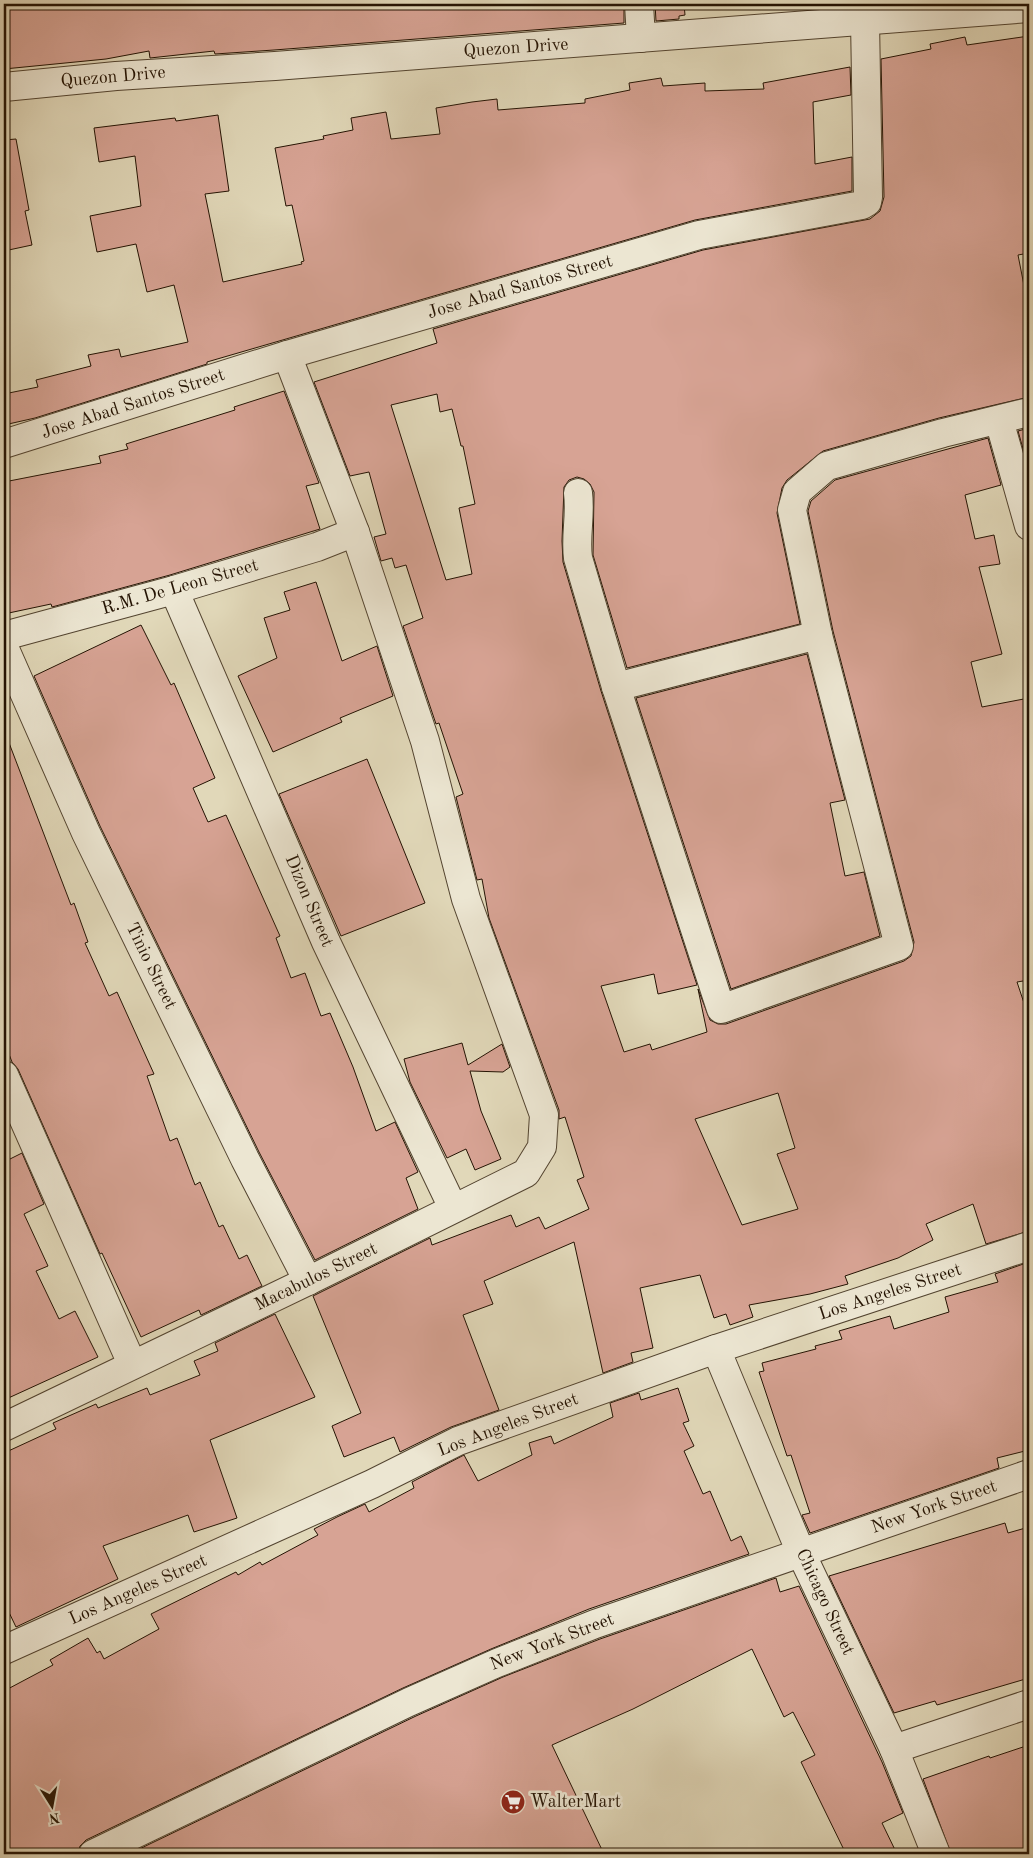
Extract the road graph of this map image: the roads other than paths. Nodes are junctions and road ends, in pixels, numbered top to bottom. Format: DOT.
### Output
graph roads {
  1 [pos="639,4"];
  2 [pos="1029,8"];
  3 [pos="865,20"];
  4 [pos="641,38"];
  5 [pos="4,87"];
  6 [pos="286,355"];
  7 [pos="1029,412"];
  8 [pos="999,420"];
  9 [pos="4,444"];
  10 [pos="578,494"];
  11 [pos="1029,526"];
  12 [pos="355,532"];
  13 [pos="174,590"];
  14 [pos="818,635"];
  15 [pos="4,636"];
  16 [pos="4,647"];
  17 [pos="616,687"];
  18 [pos="4,1075"];
  19 [pos="453,1208"];
  20 [pos="1029,1246"];
  21 [pos="308,1282"];
  22 [pos="716,1349"];
  23 [pos="132,1364"];
  24 [pos="4,1427"];
  25 [pos="1029,1474"];
  26 [pos="801,1553"];
  27 [pos="4,1650"];
  28 [pos="1029,1704"];
  29 [pos="894,1749"];
  30 [pos="92,1854"];
  31 [pos="936,1854"];
  1 -- 4 [label="street"];
  2 -- 3 [label="street, Quezon Drive"];
  3 -- 4 [label="street, Quezon Drive"];
  3 -- 6 [label="street, Jose Abad Santos Street"];
  4 -- 5 [label="street, Quezon Drive"];
  6 -- 9 [label="street, Jose Abad Santos Street"];
  6 -- 12 [label="street, Macabulos Street"];
  7 -- 8 [label="street"];
  8 -- 11 [label="street"];
  8 -- 14 [label="street"];
  10 -- 17 [label="street"];
  12 -- 13 [label="street, R.M. De Leon Street"];
  12 -- 19 [label="street, Macabulos Street"];
  13 -- 15 [label="street, R.M. De Leon Street"];
  13 -- 19 [label="street, Dizon Street"];
  14 -- 17 [label="street"];
  14 -- 17 [label="street"];
  16 -- 21 [label="street, Tinio Street"];
  18 -- 23 [label="street"];
  19 -- 21 [label="street, Macabulos Street"];
  20 -- 22 [label="street, Los Angeles Street"];
  21 -- 23 [label="street, Macabulos Street"];
  22 -- 26 [label="street, Chicago Street"];
  22 -- 27 [label="street, Los Angeles Street"];
  23 -- 24 [label="street, Macabulos Street"];
  25 -- 26 [label="street, New York Street"];
  26 -- 29 [label="street, Chicago Street"];
  26 -- 30 [label="street, New York Street"];
  28 -- 29 [label="street"];
  29 -- 31 [label="street, Chicago Street"];
}
